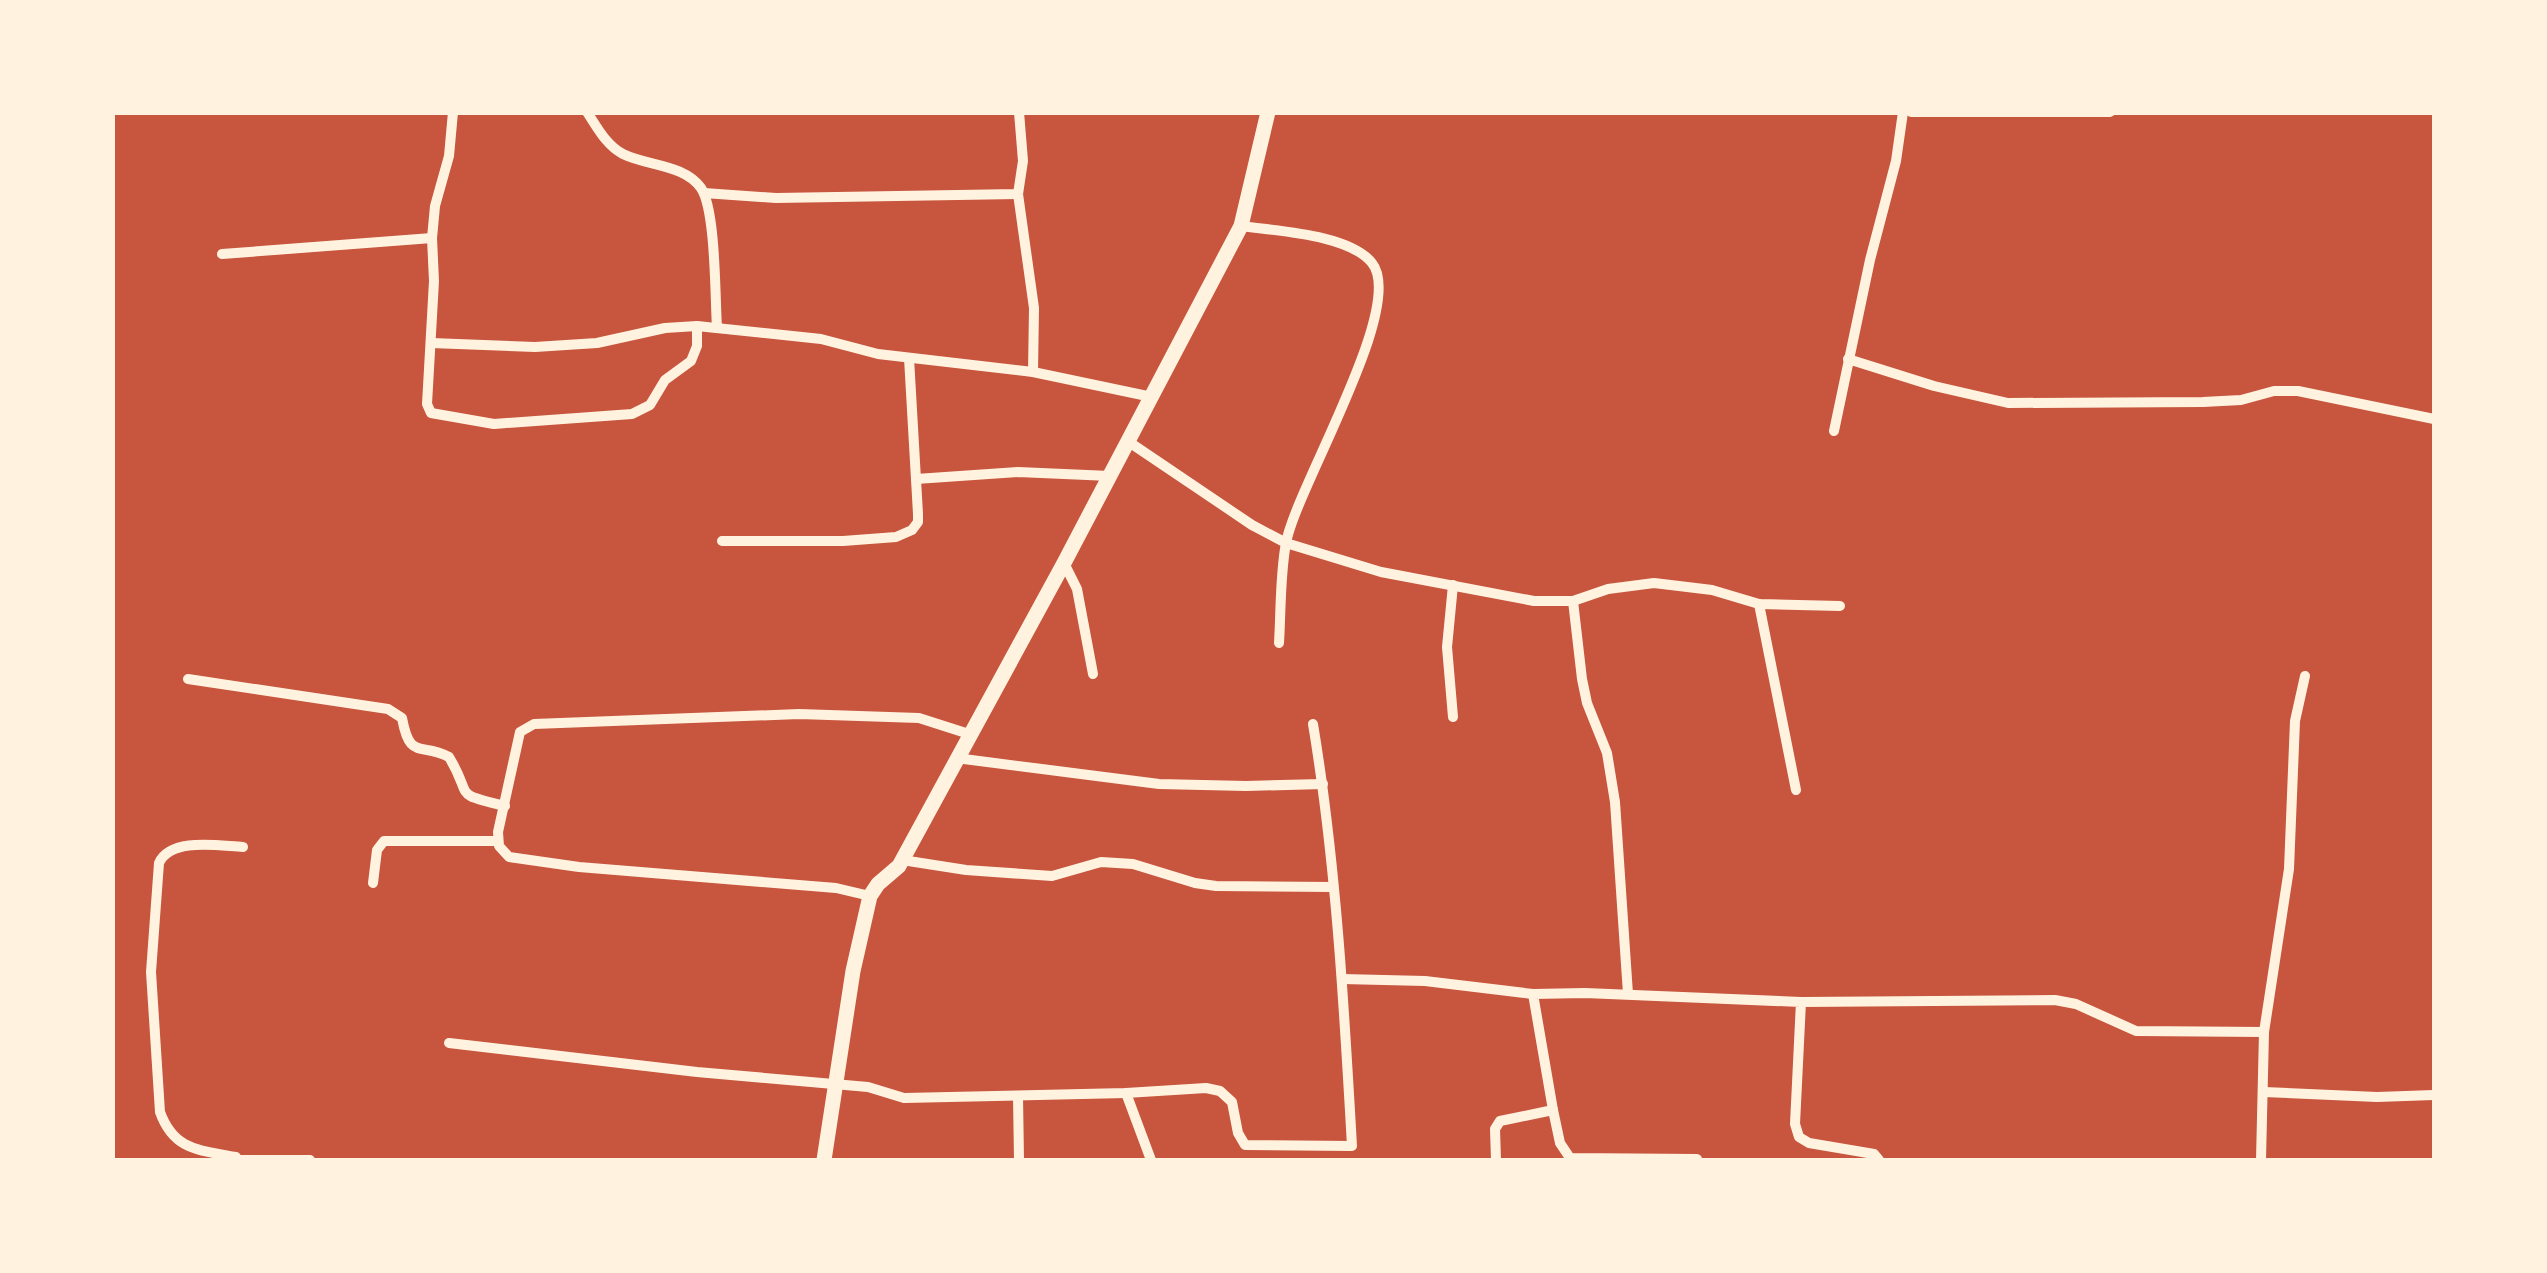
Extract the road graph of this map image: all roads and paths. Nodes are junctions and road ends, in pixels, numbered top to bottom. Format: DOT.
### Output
graph roads {
  1 [pos="454,112"];
  2 [pos="587,112"];
  3 [pos="1019,112"];
  4 [pos="1268,112"];
  5 [pos="1903,112"];
  6 [pos="1911,112"];
  7 [pos="2110,112"];
  8 [pos="2042,114"];
  9 [pos="704,193"];
  10 [pos="1018,194"];
  11 [pos="1241,226"];
  12 [pos="432,238"];
  13 [pos="222,254"];
  14 [pos="697,326"];
  15 [pos="716,328"];
  16 [pos="431,343"];
  17 [pos="909,358"];
  18 [pos="1848,359"];
  19 [pos="1033,372"];
  20 [pos="1152,397"];
  21 [pos="2434,419"];
  22 [pos="1834,432"];
  23 [pos="1128,442"];
  24 [pos="1110,476"];
  25 [pos="916,479"];
  26 [pos="722,541"];
  27 [pos="1286,543"];
  28 [pos="1064,563"];
  29 [pos="1453,586"];
  30 [pos="1573,602"];
  31 [pos="1759,604"];
  32 [pos="1840,606"];
  33 [pos="1279,643"];
  34 [pos="1093,674"];
  35 [pos="2306,676"];
  36 [pos="188,679"];
  37 [pos="1452,718"];
  38 [pos="1314,724"];
  39 [pos="969,734"];
  40 [pos="956,758"];
  41 [pos="1323,784"];
  42 [pos="1796,790"];
  43 [pos="506,806"];
  44 [pos="498,840"];
  45 [pos="243,847"];
  46 [pos="902,860"];
  47 [pos="374,883"];
  48 [pos="1333,888"];
  49 [pos="870,896"];
  50 [pos="1342,978"];
  51 [pos="1534,994"];
  52 [pos="1628,994"];
  53 [pos="1801,1002"];
  54 [pos="2264,1032"];
  55 [pos="449,1044"];
  56 [pos="836,1084"];
  57 [pos="2264,1092"];
  58 [pos="1126,1093"];
  59 [pos="1018,1096"];
  60 [pos="2434,1096"];
  61 [pos="1552,1110"];
  62 [pos="1352,1146"];
  63 [pos="236,1159"];
  64 [pos="1697,1159"];
  65 [pos="310,1160"];
  66 [pos="824,1160"];
  67 [pos="1019,1160"];
  68 [pos="1151,1160"];
  69 [pos="1355,1160"];
  70 [pos="1496,1160"];
  71 [pos="1879,1160"];
  72 [pos="2261,1160"];
  1 -- 12 [label="street"];
  2 -- 9 [label="street"];
  3 -- 10 [label="street"];
  4 -- 11 [label="street"];
  5 -- 18 [label="street"];
  6 -- 8 [label="street"];
  7 -- 8 [label="street"];
  9 -- 10 [label="street"];
  9 -- 15 [label="street"];
  10 -- 19 [label="street"];
  11 -- 20 [label="street"];
  11 -- 27 [label="street"];
  12 -- 13 [label="street"];
  12 -- 16 [label="street"];
  14 -- 15 [label="street"];
  14 -- 16 [label="street"];
  14 -- 16 [label="street"];
  15 -- 17 [label="street"];
  17 -- 19 [label="street"];
  17 -- 25 [label="street"];
  18 -- 21 [label="street"];
  18 -- 22 [label="street"];
  19 -- 20 [label="street"];
  20 -- 23 [label="street"];
  23 -- 24 [label="street"];
  23 -- 27 [label="street"];
  24 -- 25 [label="street"];
  24 -- 28 [label="street"];
  25 -- 26 [label="street"];
  27 -- 29 [label="street"];
  27 -- 33 [label="street"];
  28 -- 34 [label="street"];
  28 -- 39 [label="street"];
  29 -- 30 [label="street"];
  29 -- 37 [label="street"];
  30 -- 31 [label="street"];
  30 -- 52 [label="street"];
  31 -- 32 [label="street"];
  31 -- 42 [label="street"];
  35 -- 54 [label="street"];
  36 -- 43 [label="street"];
  38 -- 41 [label="street"];
  39 -- 40 [label="street"];
  39 -- 43 [label="street"];
  40 -- 41 [label="street"];
  40 -- 46 [label="street"];
  41 -- 48 [label="street"];
  43 -- 44 [label="street"];
  44 -- 47 [label="street"];
  44 -- 49 [label="street"];
  45 -- 63 [label="street"];
  46 -- 48 [label="street"];
  46 -- 49 [label="street"];
  48 -- 50 [label="street"];
  49 -- 56 [label="street"];
  50 -- 51 [label="street"];
  50 -- 62 [label="street"];
  51 -- 52 [label="street"];
  51 -- 61 [label="street"];
  52 -- 53 [label="street"];
  53 -- 54 [label="street"];
  53 -- 71 [label="street"];
  54 -- 57 [label="street"];
  55 -- 56 [label="street"];
  56 -- 59 [label="street"];
  56 -- 66 [label="street"];
  57 -- 60 [label="street"];
  57 -- 72 [label="street"];
  58 -- 59 [label="street"];
  58 -- 62 [label="street"];
  58 -- 68 [label="street"];
  59 -- 67 [label="street"];
  61 -- 64 [label="street"];
  61 -- 70 [label="street"];
  62 -- 69 [label="street"];
  63 -- 65 [label="street"];
}
